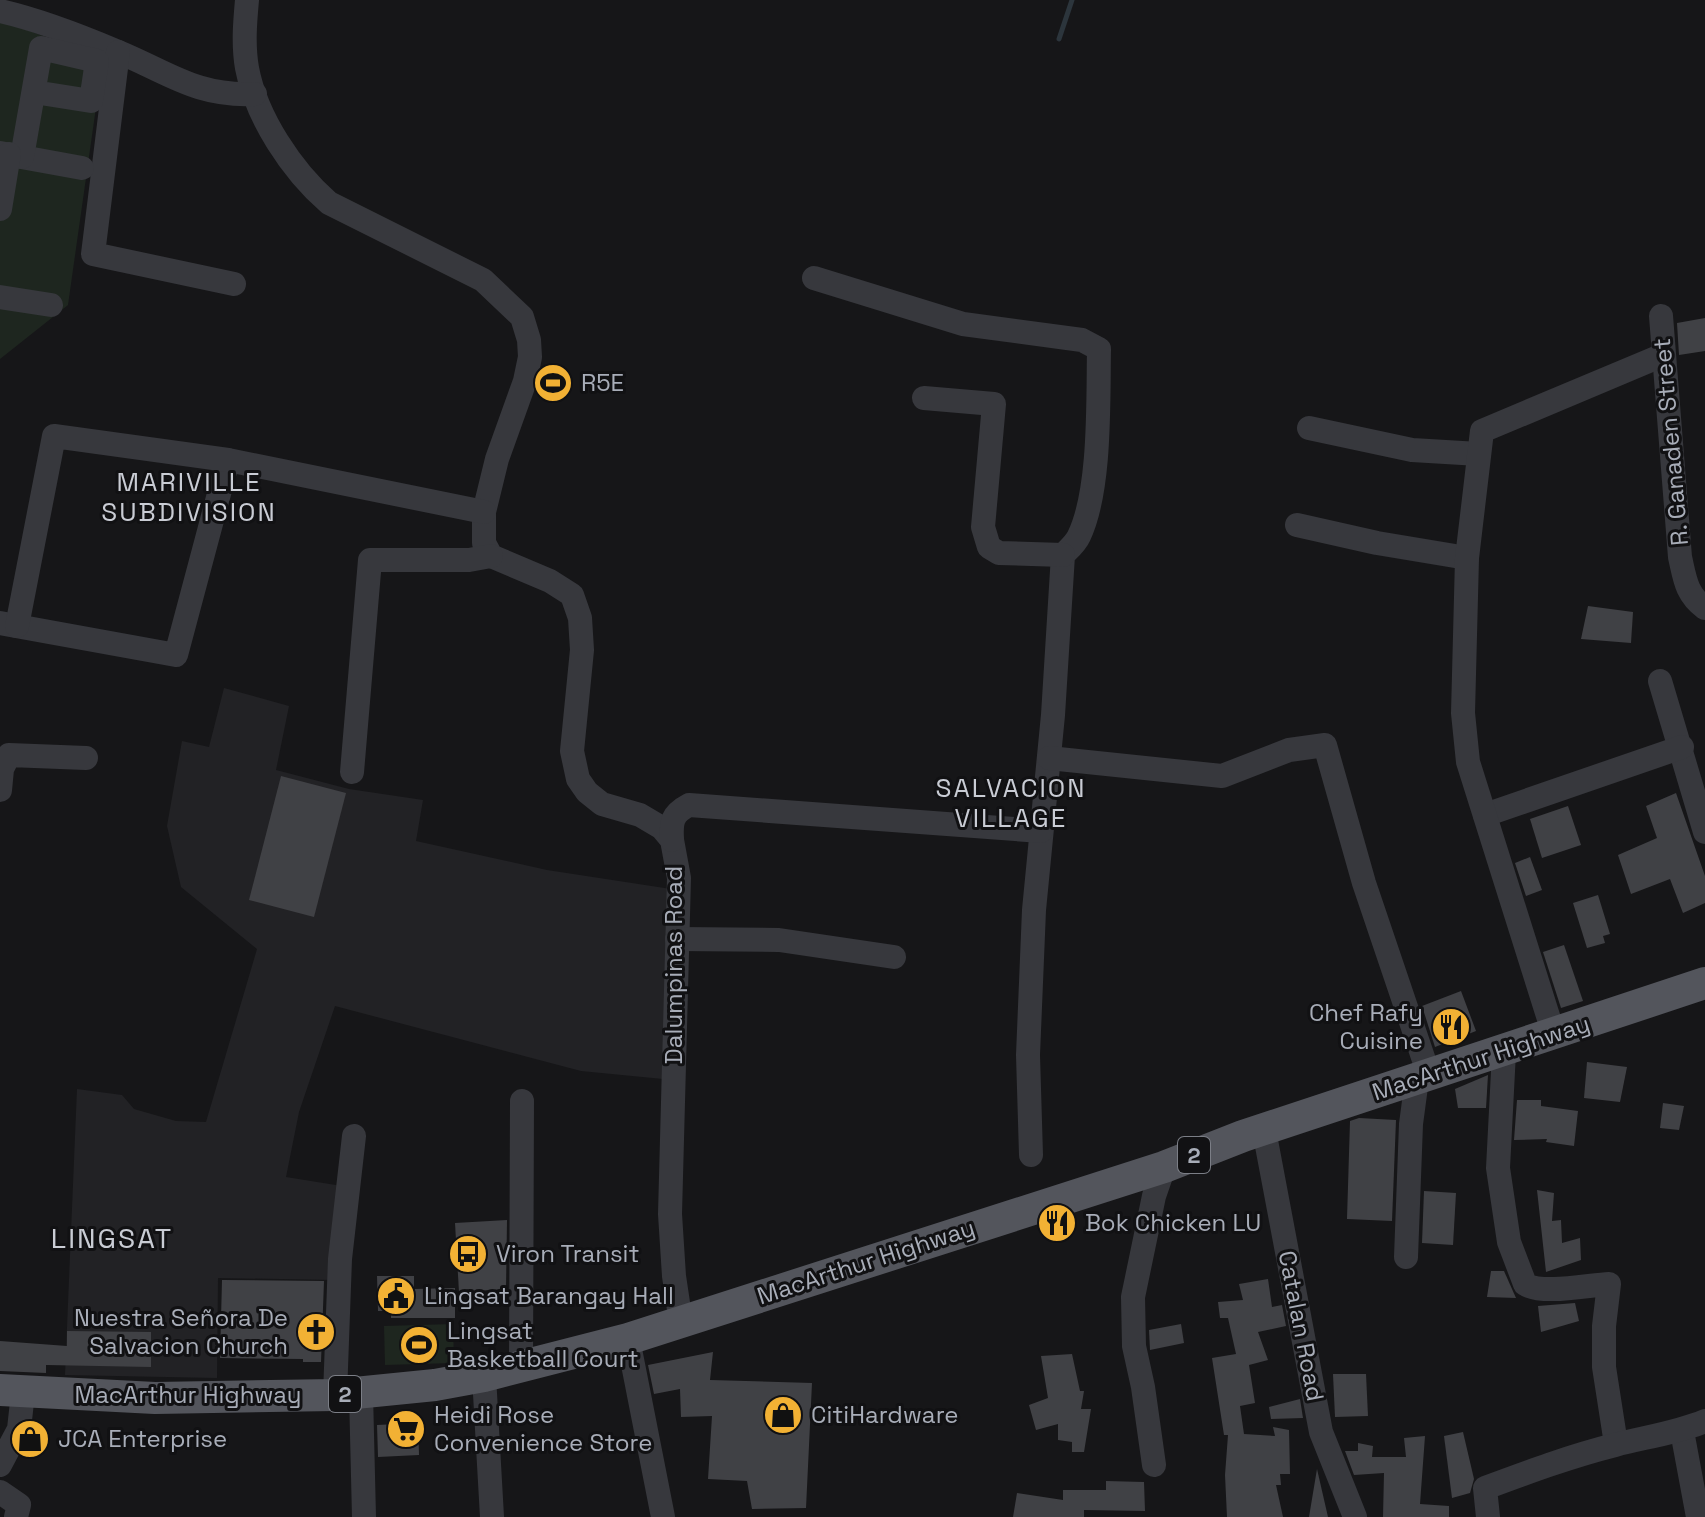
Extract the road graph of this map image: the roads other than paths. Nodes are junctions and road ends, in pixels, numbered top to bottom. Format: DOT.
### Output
graph roads {
  1 [pos="247,0"];
  2 [pos="0,11"];
  3 [pos="118,52"];
  4 [pos="34,92"];
  5 [pos="255,94"];
  6 [pos="10,155"];
  7 [pos="82,168"];
  8 [pos="0,209"];
  9 [pos="814,278"];
  10 [pos="234,284"];
  11 [pos="0,297"];
  12 [pos="51,305"];
  13 [pos="1661,316"];
  14 [pos="1663,355"];
  15 [pos="924,398"];
  16 [pos="1309,428"];
  17 [pos="1479,454"];
  18 [pos="228,460"];
  19 [pos="484,512"];
  20 [pos="1297,525"];
  21 [pos="1063,555"];
  22 [pos="491,556"];
  23 [pos="1467,558"];
  24 [pos="1705,608"];
  25 [pos="8,625"];
  26 [pos="1660,681"];
  27 [pos="1682,747"];
  28 [pos="86,758"];
  29 [pos="1049,758"];
  30 [pos="352,772"];
  31 [pos="0,790"];
  32 [pos="1485,815"];
  33 [pos="1041,831"];
  34 [pos="1705,832"];
  35 [pos="672,840"];
  36 [pos="677,939"];
  37 [pos="894,957"];
  38 [pos="1705,983"];
  39 [pos="1554,1035"];
  40 [pos="1504,1052"];
  41 [pos="1423,1077"];
  42 [pos="522,1101"];
  43 [pos="1264,1130"];
  44 [pos="354,1136"];
  45 [pos="1031,1155"];
  46 [pos="1164,1167"];
  47 [pos="1406,1257"];
  48 [pos="681,1323"];
  49 [pos="628,1339"];
  50 [pos="521,1367"];
  51 [pos="484,1376"];
  52 [pos="12,1392"];
  53 [pos="348,1394"];
  54 [pos="1705,1421"];
  55 [pos="1682,1431"];
  56 [pos="1616,1444"];
  57 [pos="0,1465"];
  58 [pos="1154,1465"];
  59 [pos="0,1492"];
  60 [pos="16,1517"];
  61 [pos="364,1517"];
  62 [pos="492,1517"];
  63 [pos="663,1517"];
  64 [pos="1355,1517"];
  65 [pos="1488,1517"];
  66 [pos="1698,1517"];
  1 -- 5 [label="street"];
  2 -- 3 [label="street"];
  3 -- 5 [label="street"];
  3 -- 10 [label="street"];
  4 -- 6 [label="street"];
  5 -- 19 [label="street"];
  6 -- 7 [label="street"];
  6 -- 8 [label="street"];
  9 -- 21 [label="street"];
  11 -- 12 [label="street"];
  13 -- 14 [label="street, R. Ganaden Street"];
  14 -- 17 [label="street"];
  14 -- 24 [label="street, R. Ganaden Street"];
  15 -- 21 [label="street"];
  16 -- 17 [label="street"];
  17 -- 23 [label="street"];
  18 -- 19 [label="street"];
  18 -- 25 [label="street"];
  18 -- 25 [label="street"];
  19 -- 22 [label="street"];
  20 -- 23 [label="street"];
  21 -- 29 [label="street"];
  22 -- 30 [label="street"];
  22 -- 35 [label="street, Dalumpinas Road"];
  23 -- 32 [label="street"];
  26 -- 27 [label="street"];
  27 -- 32 [label="street"];
  27 -- 34 [label="street"];
  28 -- 31 [label="street"];
  29 -- 33 [label="street"];
  29 -- 41 [label="street"];
  32 -- 39 [label="street"];
  33 -- 35 [label="street"];
  33 -- 45 [label="street"];
  35 -- 36 [label="street, Dalumpinas Road"];
  36 -- 37 [label="street"];
  36 -- 48 [label="street, Dalumpinas Road"];
  38 -- 39 [label="main road, MacArthur Highway / 2"];
  39 -- 40 [label="main road, MacArthur Highway / 2"];
  40 -- 41 [label="main road, MacArthur Highway / 2"];
  40 -- 56 [label="street"];
  41 -- 43 [label="main road, MacArthur Highway / 2"];
  41 -- 47 [label="street"];
  42 -- 50 [label="street"];
  43 -- 46 [label="main road, MacArthur Highway / 2"];
  43 -- 64 [label="street, Catalan Road"];
  44 -- 53 [label="street"];
  46 -- 48 [label="main road, MacArthur Highway / 2"];
  46 -- 58 [label="street"];
  48 -- 49 [label="main road, MacArthur Highway / 2"];
  49 -- 50 [label="main road, MacArthur Highway / 2"];
  49 -- 63 [label="street"];
  50 -- 51 [label="main road, MacArthur Highway / 2"];
  51 -- 53 [label="main road, MacArthur Highway / 2"];
  51 -- 62 [label="street"];
  52 -- 53 [label="main road, MacArthur Highway / 2"];
  52 -- 57 [label="street"];
  53 -- 61 [label="street"];
  54 -- 55 [label="street"];
  55 -- 56 [label="street"];
  55 -- 66 [label="street"];
  56 -- 65 [label="street"];
  59 -- 60 [label="street"];
}
